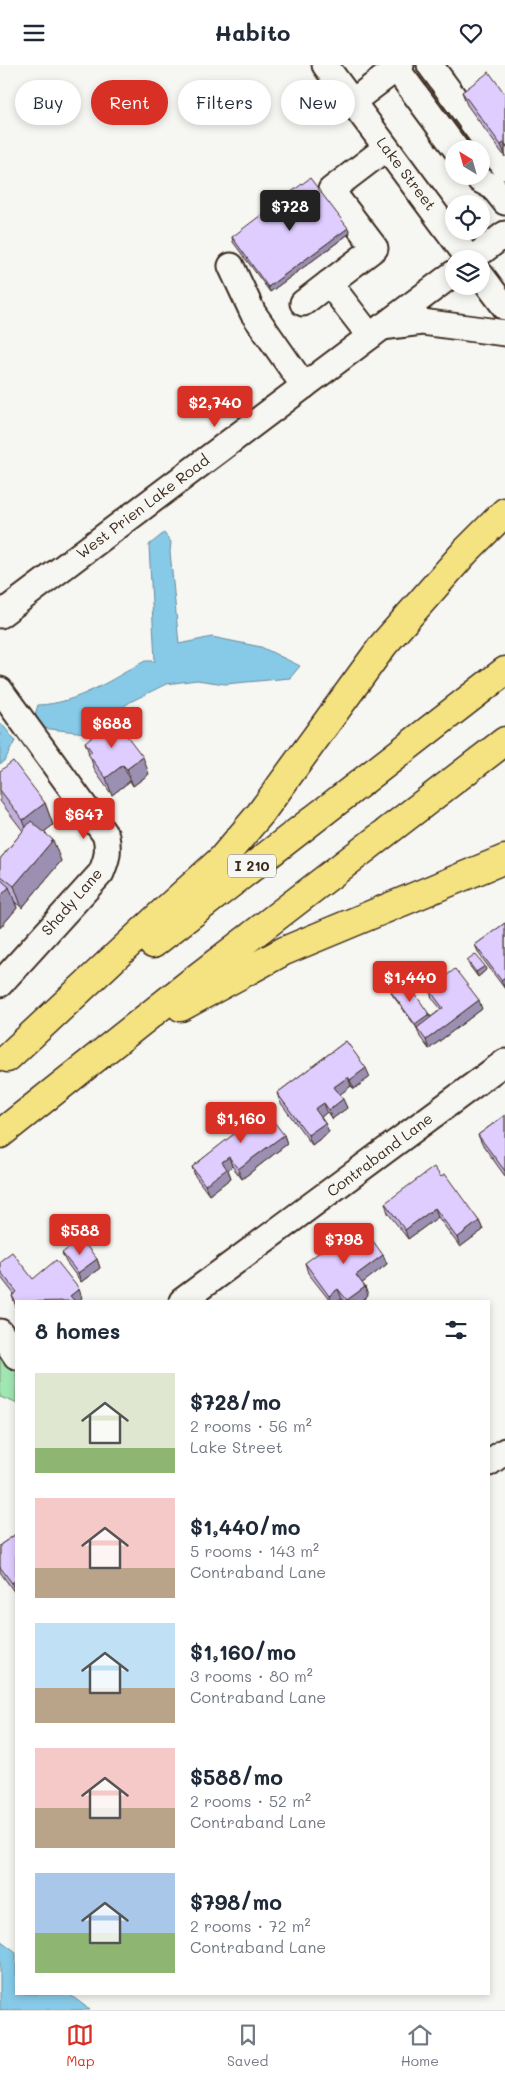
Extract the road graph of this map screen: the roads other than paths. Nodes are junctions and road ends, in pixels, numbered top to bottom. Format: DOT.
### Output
graph roads {
  1 [pos="325,65"];
  2 [pos="428,65"];
  3 [pos="401,71"];
  4 [pos="336,80"];
  5 [pos="355,99"];
  6 [pos="355,105"];
  7 [pos="450,140"];
  8 [pos="386,149"];
  9 [pos="497,182"];
  10 [pos="505,234"];
  11 [pos="463,250"];
  12 [pos="483,250"];
  13 [pos="231,266"];
  14 [pos="445,280"];
  15 [pos="329,283"];
  16 [pos="490,287"];
  17 [pos="303,303"];
  18 [pos="505,307"];
  19 [pos="376,331"];
  20 [pos="505,333"];
  21 [pos="304,386"];
  22 [pos="505,492"];
  23 [pos="505,512"];
  24 [pos="445,574"];
  25 [pos="0,615"];
  26 [pos="505,671"];
  27 [pos="0,691"];
  28 [pos="505,741"];
  29 [pos="505,859"];
  30 [pos="0,984"];
  31 [pos="94,1059"];
  32 [pos="4,1061"];
  33 [pos="505,1062"];
  34 [pos="0,1134"];
  35 [pos="183,1300"];
  36 [pos="0,1332"];
  37 [pos="15,1354"];
  38 [pos="505,1451"];
  39 [pos="490,1462"];
  1 -- 4 [label="street, Lake Street"];
  2 -- 3 [label="street"];
  2 -- 9 [label="street"];
  3 -- 5 [label="street"];
  3 -- 7 [label="street"];
  6 -- 8 [label="street, Lake Street"];
  8 -- 11 [label="street, Lake Street"];
  8 -- 15 [label="street"];
  10 -- 12 [label="street"];
  13 -- 21 [label="street"];
  14 -- 19 [label="street, West Prien Lake Road"];
  15 -- 17 [label="street"];
  15 -- 19 [label="street"];
  16 -- 18 [label="street"];
  19 -- 20 [label="street"];
  19 -- 21 [label="street, West Prien Lake Road"];
  21 -- 25 [label="street, West Prien Lake Road"];
  22 -- 24 [label="highway"];
  23 -- 24 [label="highway"];
  24 -- 32 [label="highway"];
  26 -- 32 [label="highway, I 210"];
  27 -- 30 [label="street, Shady Lane"];
  28 -- 31 [label="highway"];
  29 -- 31 [label="highway"];
  31 -- 34 [label="highway"];
  33 -- 35 [label="street, Contraband Lane"];
  36 -- 37 [label="street"];
  38 -- 39 [label="street"];
}
